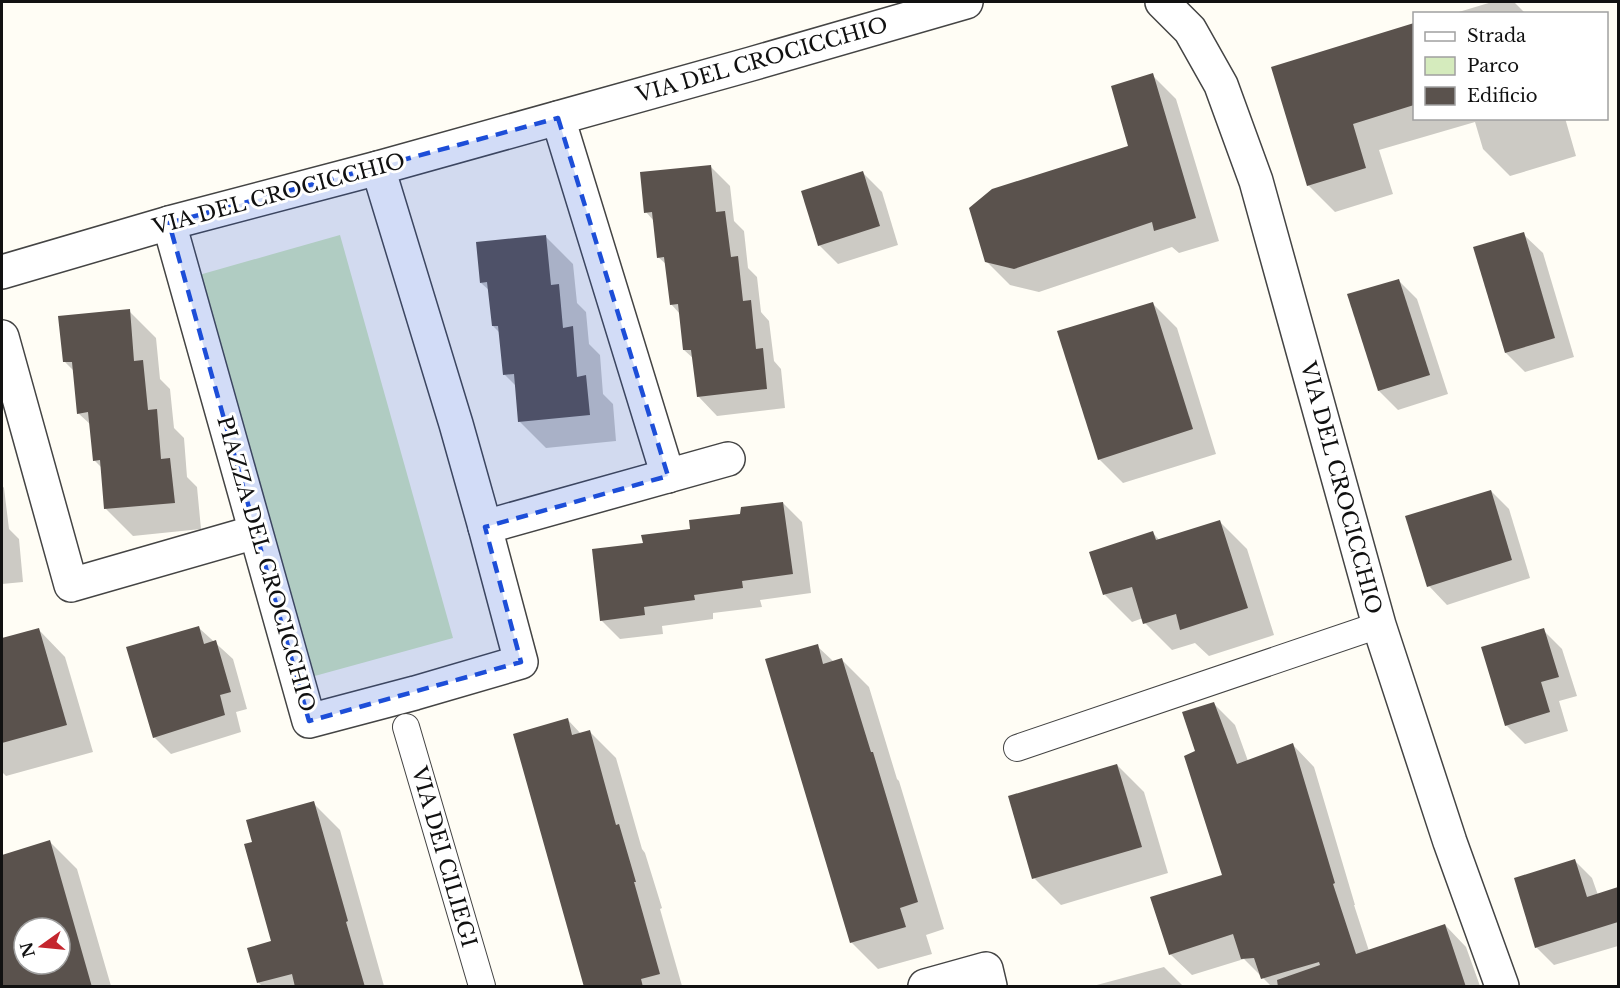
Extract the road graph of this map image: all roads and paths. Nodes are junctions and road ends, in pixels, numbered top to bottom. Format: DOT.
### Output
graph roads {
  1 [pos="966,2"];
  2 [pos="1162,2"];
  3 [pos="558,117"];
  4 [pos="378,168"];
  5 [pos="169,223"];
  6 [pos="2,272"];
  7 [pos="2,337"];
  8 [pos="728,459"];
  9 [pos="668,476"];
  10 [pos="485,527"];
  11 [pos="255,532"];
  12 [pos="1379,625"];
  13 [pos="406,727"];
  14 [pos="1017,747"];
  15 [pos="482,987"];
  16 [pos="925,987"];
  17 [pos="990,987"];
  18 [pos="1502,987"];
  1 -- 3 [label="street, VIA DEL CROCICCHIO"];
  2 -- 12 [label="street, VIA DEL CROCICCHIO"];
  3 -- 4 [label="street, VIA DEL CROCICCHIO"];
  3 -- 9 [label="street"];
  4 -- 5 [label="street, VIA DEL CROCICCHIO"];
  4 -- 10 [label="street, PIAZZA DEL CROCICCHIO"];
  5 -- 6 [label="street, VIA DEL CROCICCHIO"];
  5 -- 11 [label="street, PIAZZA DEL CROCICCHIO"];
  7 -- 11 [label="street"];
  8 -- 9 [label="street"];
  9 -- 10 [label="street"];
  10 -- 11 [label="street, PIAZZA DEL CROCICCHIO"];
  12 -- 14 [label="lane"];
  12 -- 18 [label="street, VIA DEL CROCICCHIO"];
  13 -- 15 [label="lane, VIA DEI CILIEGI"];
  16 -- 17 [label="street"];
}
